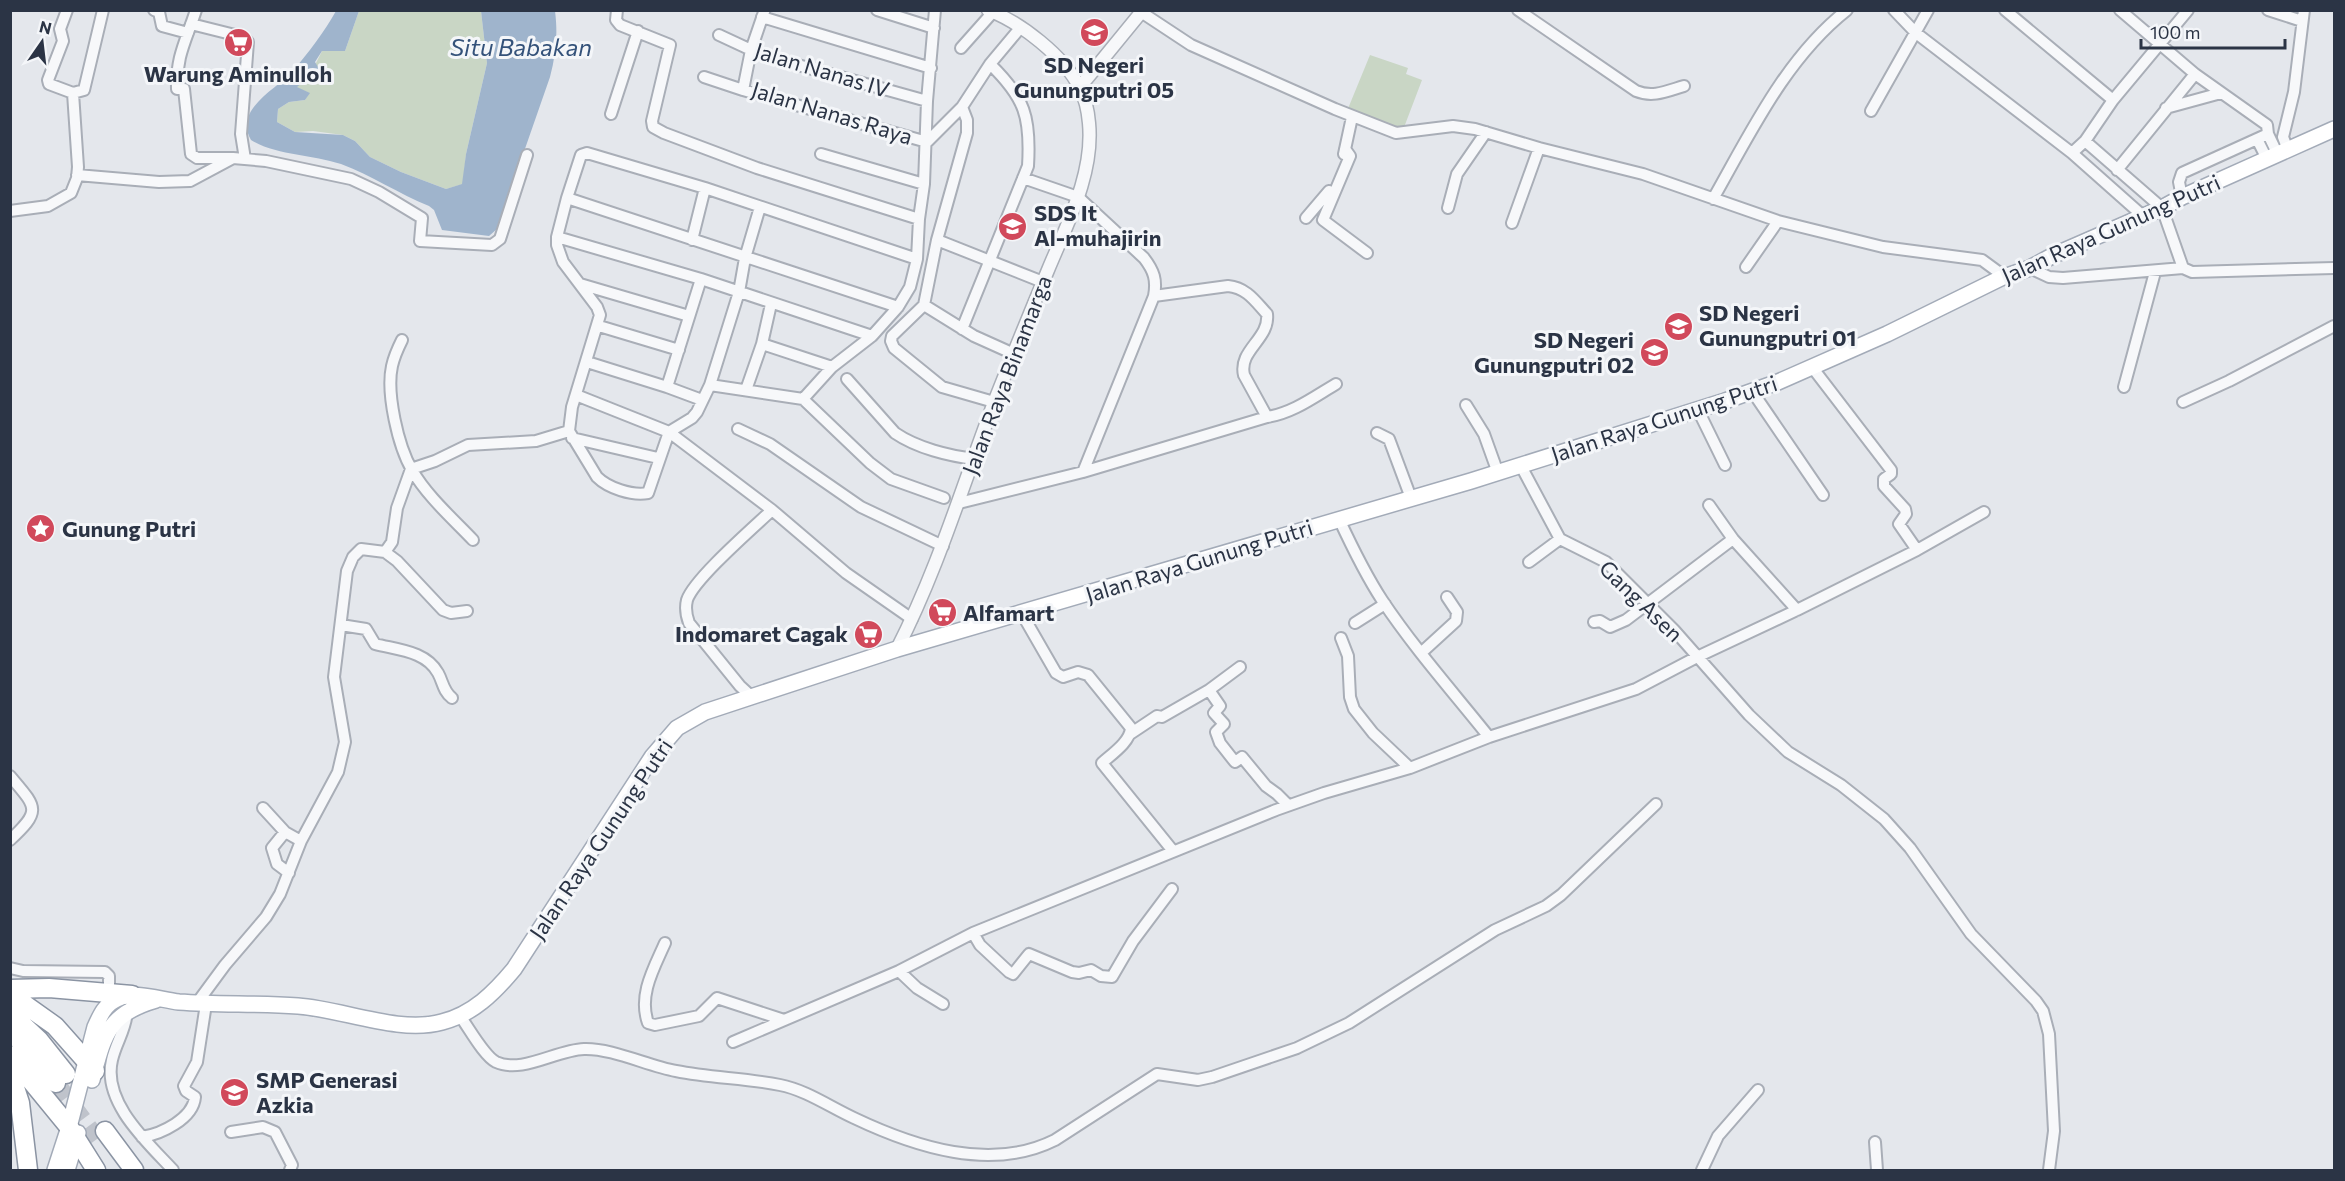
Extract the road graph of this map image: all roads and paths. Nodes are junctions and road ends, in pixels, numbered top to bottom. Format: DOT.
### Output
graph roads {
  1 [pos="67,10"];
  2 [pos="103,10"];
  3 [pos="154,10"];
  4 [pos="196,10"];
  5 [pos="617,10"];
  6 [pos="877,10"];
  7 [pos="935,10"];
  8 [pos="1518,10"];
  9 [pos="1847,10"];
  10 [pos="1894,10"];
  11 [pos="1928,10"];
  12 [pos="2006,10"];
  13 [pos="2120,10"];
  14 [pos="2188,10"];
  15 [pos="2268,10"];
  16 [pos="990,11"];
  17 [pos="1142,11"];
  18 [pos="764,14"];
  19 [pos="2303,16"];
  20 [pos="1021,27"];
  21 [pos="934,28"];
  22 [pos="190,29"];
  23 [pos="638,31"];
  24 [pos="1916,33"];
  25 [pos="718,35"];
  26 [pos="2161,44"];
  27 [pos="961,48"];
  28 [pos="751,50"];
  29 [pos="990,64"];
  30 [pos="931,68"];
  31 [pos="2195,74"];
  32 [pos="704,77"];
  33 [pos="1684,86"];
  34 [pos="1080,87"];
  35 [pos="743,90"];
  36 [pos="73,93"];
  37 [pos="2221,93"];
  38 [pos="2113,100"];
  39 [pos="927,101"];
  40 [pos="962,107"];
  41 [pos="2166,109"];
  42 [pos="1870,111"];
  43 [pos="610,114"];
  44 [pos="1352,117"];
  45 [pos="2334,129"];
  46 [pos="1486,132"];
  47 [pos="2268,134"];
  48 [pos="2257,139"];
  49 [pos="2085,141"];
  50 [pos="927,142"];
  51 [pos="1539,148"];
  52 [pos="1345,149"];
  53 [pos="2072,153"];
  54 [pos="821,154"];
  55 [pos="527,155"];
  56 [pos="2278,155"];
  57 [pos="233,158"];
  58 [pos="245,159"];
  59 [pos="2117,170"];
  60 [pos="77,175"];
  61 [pos="1023,178"];
  62 [pos="924,184"];
  63 [pos="705,188"];
  64 [pos="2181,196"];
  65 [pos="1078,197"];
  66 [pos="567,198"];
  67 [pos="1713,199"];
  68 [pos="760,207"];
  69 [pos="1449,208"];
  70 [pos="2162,208"];
  71 [pos="10,211"];
  72 [pos="2143,216"];
  73 [pos="1306,218"];
  74 [pos="919,219"];
  75 [pos="1778,220"];
  76 [pos="1512,223"];
  77 [pos="556,237"];
  78 [pos="692,240"];
  79 [pos="937,240"];
  80 [pos="1367,253"];
  81 [pos="745,258"];
  82 [pos="916,259"];
  83 [pos="991,261"];
  84 [pos="1746,267"];
  85 [pos="2030,268"];
  86 [pos="2183,268"];
  87 [pos="2334,268"];
  88 [pos="2155,272"];
  89 [pos="2001,278"];
  90 [pos="700,279"];
  91 [pos="1043,282"];
  92 [pos="579,284"];
  93 [pos="739,292"];
  94 [pos="1154,296"];
  95 [pos="771,304"];
  96 [pos="924,305"];
  97 [pos="898,307"];
  98 [pos="689,316"];
  99 [pos="598,326"];
  100 [pos="2334,326"];
  101 [pos="962,329"];
  102 [pos="872,336"];
  103 [pos="402,340"];
  104 [pos="762,344"];
  105 [pos="679,350"];
  106 [pos="1014,354"];
  107 [pos="587,362"];
  108 [pos="832,367"];
  109 [pos="1812,367"];
  110 [pos="847,379"];
  111 [pos="1336,384"];
  112 [pos="710,385"];
  113 [pos="667,387"];
  114 [pos="2124,387"];
  115 [pos="746,390"];
  116 [pos="1752,392"];
  117 [pos="576,395"];
  118 [pos="803,399"];
  119 [pos="702,400"];
  120 [pos="994,402"];
  121 [pos="2183,402"];
  122 [pos="1466,405"];
  123 [pos="1698,410"];
  124 [pos="1267,417"];
  125 [pos="738,429"];
  126 [pos="669,432"];
  127 [pos="1377,433"];
  128 [pos="571,435"];
  129 [pos="658,458"];
  130 [pos="975,459"];
  131 [pos="1725,465"];
  132 [pos="1521,466"];
  133 [pos="411,469"];
  134 [pos="1083,471"];
  135 [pos="1498,473"];
  136 [pos="1823,495"];
  137 [pos="944,498"];
  138 [pos="1411,498"];
  139 [pos="959,503"];
  140 [pos="1709,505"];
  141 [pos="772,510"];
  142 [pos="1984,512"];
  143 [pos="1339,519"];
  144 [pos="1560,539"];
  145 [pos="1733,539"];
  146 [pos="473,540"];
  147 [pos="943,546"];
  148 [pos="1917,550"];
  149 [pos="385,552"];
  150 [pos="1529,562"];
  151 [pos="1447,597"];
  152 [pos="1648,603"];
  153 [pos="1385,604"];
  154 [pos="1797,610"];
  155 [pos="467,611"];
  156 [pos="1022,614"];
  157 [pos="912,619"];
  158 [pos="1594,622"];
  159 [pos="1355,623"];
  160 [pos="341,625"];
  161 [pos="1341,638"];
  162 [pos="897,649"];
  163 [pos="1421,653"];
  164 [pos="1697,657"];
  165 [pos="1240,667"];
  166 [pos="1209,690"];
  167 [pos="752,697"];
  168 [pos="452,698"];
  169 [pos="1130,734"];
  170 [pos="1489,737"];
  171 [pos="1410,768"];
  172 [pos="10,776"];
  173 [pos="1656,804"];
  174 [pos="1288,805"];
  175 [pos="263,808"];
  176 [pos="285,832"];
  177 [pos="10,840"];
  178 [pos="301,841"];
  179 [pos="1173,851"];
  180 [pos="289,873"];
  181 [pos="1172,889"];
  182 [pos="973,933"];
  183 [pos="665,943"];
  184 [pos="10,968"];
  185 [pos="899,971"];
  186 [pos="10,989"];
  187 [pos="109,993"];
  188 [pos="10,994"];
  189 [pos="129,1003"];
  190 [pos="201,1003"];
  191 [pos="943,1004"];
  192 [pos="10,1013"];
  193 [pos="460,1016"];
  194 [pos="784,1020"];
  195 [pos="10,1031"];
  196 [pos="733,1042"];
  197 [pos="10,1055"];
  198 [pos="91,1065"];
  199 [pos="10,1072"];
  200 [pos="1758,1090"];
  201 [pos="231,1132"];
  202 [pos="73,1133"];
  203 [pos="142,1137"];
  204 [pos="1875,1142"];
  205 [pos="28,1170"];
  206 [pos="55,1170"];
  207 [pos="67,1170"];
  208 [pos="96,1170"];
  209 [pos="118,1170"];
  210 [pos="134,1170"];
  211 [pos="173,1170"];
  212 [pos="290,1170"];
  213 [pos="1702,1170"];
  214 [pos="1876,1170"];
  215 [pos="2049,1170"];
  1 -- 36 [label="street"];
  2 -- 36 [label="street"];
  3 -- 22 [label="street"];
  4 -- 22 [label="street"];
  5 -- 23 [label="street"];
  6 -- 21 [label="street"];
  7 -- 21 [label="street"];
  8 -- 33 [label="street"];
  9 -- 67 [label="street"];
  10 -- 24 [label="street"];
  11 -- 24 [label="street"];
  12 -- 38 [label="street"];
  13 -- 26 [label="street"];
  14 -- 26 [label="street"];
  15 -- 19 [label="street"];
  16 -- 20 [label="street"];
  16 -- 27 [label="street"];
  17 -- 34 [label="street"];
  17 -- 44 [label="street"];
  18 -- 28 [label="street, Jalan Nanas Raya"];
  18 -- 30 [label="street"];
  19 -- 56 [label="street"];
  20 -- 29 [label="street"];
  20 -- 34 [label="street"];
  21 -- 30 [label="street"];
  22 -- 57 [label="street"];
  22 -- 58 [label="street"];
  23 -- 43 [label="street"];
  23 -- 74 [label="street"];
  24 -- 42 [label="street"];
  24 -- 53 [label="street"];
  25 -- 28 [label="street, Jalan Nanas IV"];
  26 -- 31 [label="street"];
  26 -- 38 [label="street"];
  28 -- 35 [label="street, Jalan Nanas Raya"];
  28 -- 39 [label="street, Jalan Nanas IV"];
  29 -- 40 [label="street"];
  29 -- 61 [label="street"];
  30 -- 39 [label="street"];
  31 -- 37 [label="street"];
  31 -- 41 [label="street"];
  32 -- 35 [label="street"];
  34 -- 65 [label="street, Jalan Raya Binamarga"];
  35 -- 50 [label="street, Jalan Nanas Raya"];
  36 -- 60 [label="street"];
  37 -- 41 [label="street"];
  37 -- 47 [label="street"];
  38 -- 49 [label="street"];
  39 -- 50 [label="street"];
  40 -- 50 [label="street"];
  40 -- 79 [label="street"];
  41 -- 59 [label="street"];
  44 -- 46 [label="street"];
  44 -- 52 [label="street"];
  45 -- 56 [label="main road, Jalan Raya Gunung Putri"];
  46 -- 51 [label="street"];
  46 -- 69 [label="street"];
  47 -- 48 [label="street"];
  47 -- 56 [label="street"];
  48 -- 56 [label="street"];
  48 -- 64 [label="street"];
  49 -- 53 [label="street"];
  49 -- 59 [label="street"];
  50 -- 62 [label="street"];
  51 -- 67 [label="street"];
  51 -- 76 [label="street"];
  52 -- 73 [label="street"];
  52 -- 80 [label="street"];
  53 -- 72 [label="street"];
  54 -- 62 [label="street"];
  55 -- 58 [label="street"];
  56 -- 64 [label="main road, Jalan Raya Gunung Putri"];
  57 -- 58 [label="street"];
  57 -- 60 [label="street"];
  59 -- 70 [label="street"];
  60 -- 71 [label="street"];
  61 -- 65 [label="street"];
  61 -- 83 [label="street"];
  62 -- 74 [label="street"];
  63 -- 66 [label="street"];
  63 -- 68 [label="street"];
  63 -- 78 [label="street"];
  64 -- 70 [label="main road, Jalan Raya Gunung Putri"];
  65 -- 91 [label="street, Jalan Raya Binamarga"];
  65 -- 94 [label="street"];
  66 -- 77 [label="street"];
  66 -- 78 [label="street"];
  67 -- 75 [label="street"];
  68 -- 81 [label="street"];
  68 -- 82 [label="street"];
  70 -- 72 [label="main road, Jalan Raya Gunung Putri"];
  70 -- 86 [label="street"];
  72 -- 85 [label="main road, Jalan Raya Gunung Putri"];
  74 -- 82 [label="street"];
  75 -- 84 [label="street"];
  75 -- 89 [label="street"];
  77 -- 90 [label="street"];
  77 -- 92 [label="street"];
  78 -- 81 [label="street"];
  79 -- 83 [label="street"];
  79 -- 96 [label="street"];
  81 -- 93 [label="street"];
  81 -- 97 [label="street"];
  82 -- 97 [label="street"];
  83 -- 91 [label="street"];
  83 -- 101 [label="street"];
  85 -- 88 [label="street"];
  85 -- 89 [label="main road, Jalan Raya Gunung Putri"];
  86 -- 87 [label="street"];
  86 -- 88 [label="street"];
  88 -- 114 [label="street"];
  89 -- 109 [label="main road, Jalan Raya Gunung Putri"];
  90 -- 93 [label="street"];
  90 -- 98 [label="street"];
  91 -- 106 [label="street, Jalan Raya Binamarga"];
  92 -- 98 [label="street"];
  92 -- 99 [label="street"];
  93 -- 95 [label="street"];
  93 -- 112 [label="street"];
  94 -- 124 [label="street"];
  94 -- 134 [label="street"];
  95 -- 102 [label="street"];
  95 -- 104 [label="street"];
  96 -- 101 [label="street"];
  96 -- 120 [label="street"];
  97 -- 102 [label="street"];
  98 -- 105 [label="street"];
  99 -- 105 [label="street"];
  99 -- 107 [label="street"];
  100 -- 121 [label="street"];
  101 -- 106 [label="street"];
  102 -- 108 [label="street"];
  103 -- 133 [label="street"];
  104 -- 108 [label="street"];
  104 -- 115 [label="street"];
  105 -- 113 [label="street"];
  106 -- 120 [label="street, Jalan Raya Binamarga"];
  107 -- 113 [label="street"];
  107 -- 117 [label="street"];
  108 -- 118 [label="street"];
  109 -- 116 [label="main road, Jalan Raya Gunung Putri"];
  109 -- 148 [label="street"];
  110 -- 130 [label="street"];
  111 -- 124 [label="street"];
  112 -- 115 [label="street"];
  112 -- 119 [label="street"];
  113 -- 119 [label="street"];
  115 -- 118 [label="street"];
  116 -- 123 [label="main road, Jalan Raya Gunung Putri"];
  116 -- 136 [label="street"];
  117 -- 126 [label="street"];
  117 -- 128 [label="street"];
  118 -- 137 [label="street"];
  119 -- 126 [label="street"];
  120 -- 130 [label="street, Jalan Raya Binamarga"];
  122 -- 135 [label="street"];
  123 -- 131 [label="street"];
  123 -- 132 [label="main road, Jalan Raya Gunung Putri"];
  124 -- 134 [label="street"];
  125 -- 147 [label="street"];
  126 -- 129 [label="street"];
  126 -- 141 [label="street"];
  127 -- 138 [label="street"];
  128 -- 129 [label="street"];
  128 -- 129 [label="street"];
  128 -- 133 [label="street"];
  130 -- 139 [label="street, Jalan Raya Binamarga"];
  132 -- 135 [label="main road, Jalan Raya Gunung Putri"];
  132 -- 144 [label="street"];
  133 -- 146 [label="street"];
  133 -- 149 [label="street"];
  134 -- 139 [label="street"];
  135 -- 138 [label="main road, Jalan Raya Gunung Putri"];
  138 -- 143 [label="main road, Jalan Raya Gunung Putri"];
  139 -- 147 [label="street, Jalan Raya Binamarga"];
  140 -- 145 [label="street"];
  141 -- 157 [label="street"];
  141 -- 167 [label="street"];
  142 -- 148 [label="street"];
  143 -- 153 [label="street"];
  143 -- 156 [label="main road, Jalan Raya Gunung Putri"];
  144 -- 150 [label="street"];
  144 -- 152 [label="street, Gang Asen"];
  145 -- 152 [label="street"];
  145 -- 154 [label="street"];
  147 -- 157 [label="street, Jalan Raya Binamarga"];
  148 -- 154 [label="street"];
  149 -- 155 [label="street"];
  149 -- 160 [label="street"];
  151 -- 163 [label="street"];
  152 -- 158 [label="street"];
  152 -- 164 [label="street, Gang Asen"];
  153 -- 159 [label="street"];
  153 -- 163 [label="street"];
  154 -- 164 [label="street"];
  156 -- 162 [label="main road, Jalan Raya Gunung Putri"];
  156 -- 169 [label="street"];
  157 -- 162 [label="street, Jalan Raya Binamarga"];
  160 -- 168 [label="street"];
  160 -- 178 [label="street"];
  161 -- 171 [label="street"];
  162 -- 167 [label="main road, Jalan Raya Gunung Putri"];
  163 -- 170 [label="street"];
  164 -- 170 [label="street"];
  164 -- 215 [label="street, Gang Asen"];
  165 -- 166 [label="street"];
  166 -- 169 [label="street"];
  166 -- 174 [label="street"];
  167 -- 193 [label="main road, Jalan Raya Gunung Putri"];
  169 -- 179 [label="street"];
  170 -- 171 [label="street"];
  171 -- 174 [label="street"];
  172 -- 177 [label="street"];
  173 -- 193 [label="street"];
  174 -- 179 [label="street"];
  175 -- 176 [label="street"];
  176 -- 178 [label="street"];
  176 -- 180 [label="street"];
  178 -- 180 [label="street"];
  179 -- 182 [label="street"];
  180 -- 190 [label="street"];
  181 -- 182 [label="street"];
  182 -- 185 [label="street"];
  183 -- 194 [label="street"];
  184 -- 187 [label="street"];
  185 -- 191 [label="street"];
  185 -- 194 [label="street"];
  186 -- 187 [label="highway"];
  187 -- 189 [label="highway"];
  188 -- 198 [label="highway"];
  189 -- 190 [label="main road, Jalan Raya Gunung Putri"];
  189 -- 198 [label="main road"];
  189 -- 203 [label="street"];
  190 -- 193 [label="main road, Jalan Raya Gunung Putri"];
  190 -- 203 [label="street"];
  192 -- 195 [label="highway"];
  194 -- 196 [label="street"];
  197 -- 202 [label="highway"];
  198 -- 202 [label="main road"];
  199 -- 205 [label="highway"];
  200 -- 213 [label="street"];
  201 -- 212 [label="street"];
  202 -- 206 [label="main road"];
  202 -- 207 [label="main road"];
  202 -- 208 [label="highway"];
  203 -- 211 [label="street"];
  204 -- 214 [label="street"];
  209 -- 210 [label="highway"];
}
